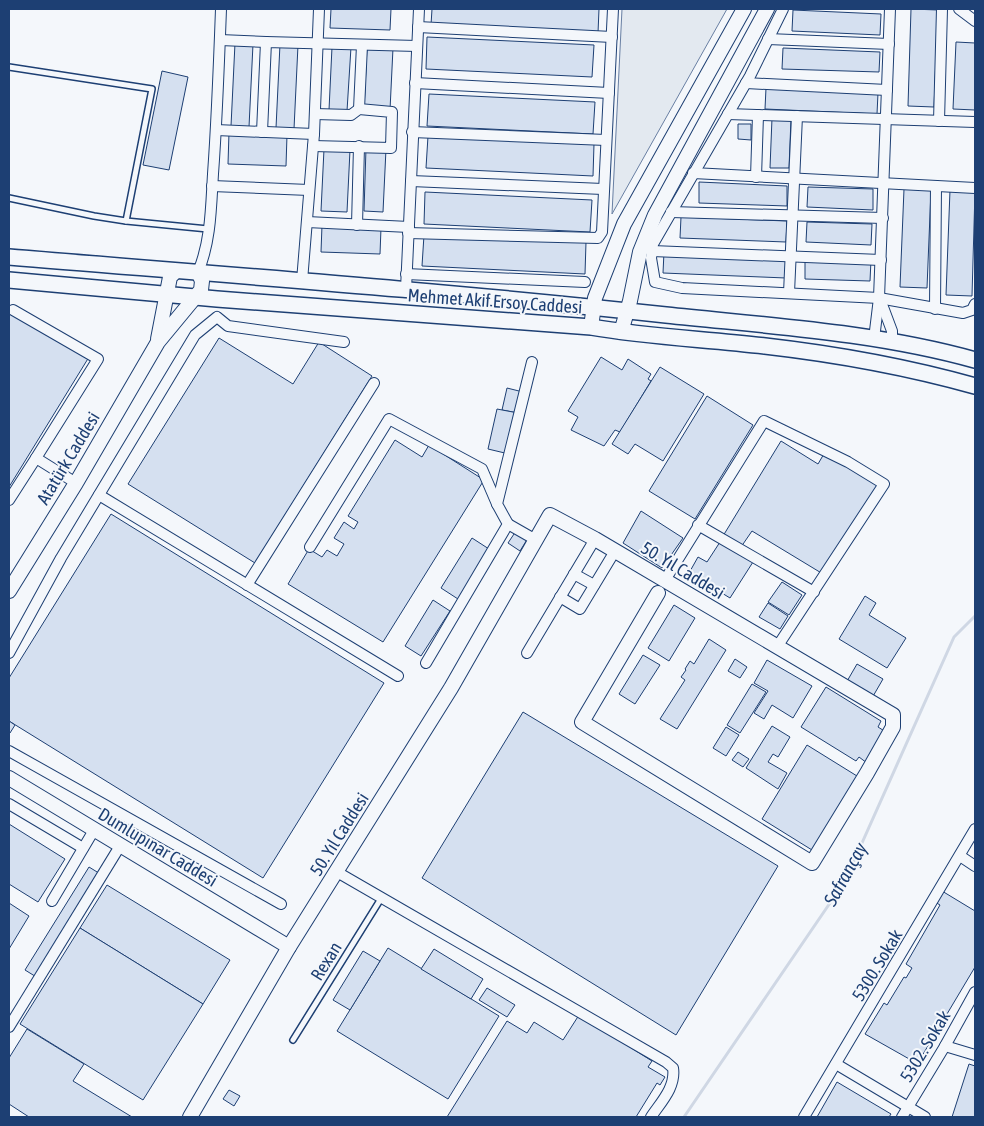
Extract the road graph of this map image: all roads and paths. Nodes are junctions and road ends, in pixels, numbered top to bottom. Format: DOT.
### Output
graph roads {
  1 [pos="221,9"];
  2 [pos="319,9"];
  3 [pos="419,9"];
  4 [pos="613,9"];
  5 [pos="744,9"];
  6 [pos="767,9"];
  7 [pos="783,9"];
  8 [pos="890,9"];
  9 [pos="942,9"];
  10 [pos="959,9"];
  11 [pos="975,21"];
  12 [pos="418,27"];
  13 [pos="612,38"];
  14 [pos="768,39"];
  15 [pos="220,40"];
  16 [pos="266,42"];
  17 [pos="318,43"];
  18 [pos="889,44"];
  19 [pos="362,45"];
  20 [pos="417,46"];
  21 [pos="9,67"];
  22 [pos="415,83"];
  23 [pos="746,83"];
  24 [pos="887,90"];
  25 [pos="609,93"];
  26 [pos="360,109"];
  27 [pos="315,114"];
  28 [pos="728,114"];
  29 [pos="758,115"];
  30 [pos="797,116"];
  31 [pos="886,120"];
  32 [pos="940,121"];
  33 [pos="975,122"];
  34 [pos="216,130"];
  35 [pos="262,132"];
  36 [pos="412,132"];
  37 [pos="314,134"];
  38 [pos="606,140"];
  39 [pos="313,146"];
  40 [pos="359,146"];
  41 [pos="693,173"];
  42 [pos="756,177"];
  43 [pos="794,179"];
  44 [pos="411,181"];
  45 [pos="884,184"];
  46 [pos="212,186"];
  47 [pos="936,186"];
  48 [pos="975,188"];
  49 [pos="603,189"];
  50 [pos="309,190"];
  51 [pos="9,198"];
  52 [pos="671,212"];
  53 [pos="792,215"];
  54 [pos="883,218"];
  55 [pos="126,221"];
  56 [pos="307,222"];
  57 [pos="357,225"];
  58 [pos="209,229"];
  59 [pos="409,230"];
  60 [pos="652,251"];
  61 [pos="790,256"];
  62 [pos="9,257"];
  63 [pos="881,260"];
  64 [pos="176,271"];
  65 [pos="198,272"];
  66 [pos="9,280"];
  67 [pos="302,281"];
  68 [pos="406,282"];
  69 [pos="585,282"];
  70 [pos="789,293"];
  71 [pos="166,294"];
  72 [pos="195,297"];
  73 [pos="880,298"];
  74 [pos="217,299"];
  75 [pos="975,304"];
  76 [pos="593,307"];
  77 [pos="935,309"];
  78 [pos="13,310"];
  79 [pos="628,310"];
  80 [pos="217,317"];
  81 [pos="590,327"];
  82 [pos="621,332"];
  83 [pos="874,339"];
  84 [pos="892,341"];
  85 [pos="158,342"];
  86 [pos="344,342"];
  87 [pos="975,360"];
  88 [pos="532,362"];
  89 [pos="374,384"];
  90 [pos="975,386"];
  91 [pos="36,458"];
  92 [pos="76,483"];
  93 [pos="99,495"];
  94 [pos="9,500"];
  95 [pos="497,504"];
  96 [pos="508,524"];
  97 [pos="698,525"];
  98 [pos="595,539"];
  99 [pos="536,540"];
  100 [pos="310,547"];
  101 [pos="615,551"];
  102 [pos="574,574"];
  103 [pos="665,580"];
  104 [pos="247,585"];
  105 [pos="594,585"];
  106 [pos="9,592"];
  107 [pos="814,592"];
  108 [pos="658,593"];
  109 [pos="560,597"];
  110 [pos="777,647"];
  111 [pos="9,653"];
  112 [pos="527,653"];
  113 [pos="426,663"];
  114 [pos="398,676"];
  115 [pos="9,751"];
  116 [pos="9,778"];
  117 [pos="9,804"];
  118 [pos="975,829"];
  119 [pos="94,830"];
  120 [pos="120,846"];
  121 [pos="83,848"];
  122 [pos="960,856"];
  123 [pos="975,866"];
  124 [pos="338,872"];
  125 [pos="382,897"];
  126 [pos="52,900"];
  127 [pos="281,904"];
  128 [pos="289,947"];
  129 [pos="975,992"];
  130 [pos="9,1027"];
  131 [pos="293,1040"];
  132 [pos="946,1046"];
  133 [pos="975,1055"];
  134 [pos="836,1064"];
  135 [pos="908,1106"];
  136 [pos="190,1117"];
  137 [pos="651,1117"];
  138 [pos="804,1117"];
  139 [pos="902,1117"];
  140 [pos="924,1117"];
  1 -- 15 [label="street"];
  2 -- 17 [label="street"];
  3 -- 12 [label="street"];
  4 -- 13 [label="street"];
  5 -- 76 [label="street"];
  6 -- 79 [label="street"];
  7 -- 14 [label="street"];
  8 -- 18 [label="street"];
  9 -- 32 [label="street"];
  10 -- 11 [label="street"];
  12 -- 13 [label="street"];
  12 -- 20 [label="street"];
  13 -- 25 [label="street"];
  14 -- 18 [label="street"];
  14 -- 23 [label="street"];
  15 -- 16 [label="street"];
  15 -- 34 [label="street"];
  16 -- 17 [label="street"];
  16 -- 35 [label="street"];
  17 -- 19 [label="street"];
  17 -- 27 [label="street"];
  18 -- 24 [label="street"];
  19 -- 20 [label="street"];
  19 -- 26 [label="street"];
  20 -- 22 [label="street"];
  21 -- 55 [label="lane"];
  22 -- 25 [label="street"];
  22 -- 36 [label="street"];
  23 -- 24 [label="street"];
  23 -- 28 [label="street"];
  24 -- 31 [label="street"];
  25 -- 38 [label="street"];
  26 -- 27 [label="street"];
  26 -- 40 [label="street"];
  27 -- 37 [label="street"];
  28 -- 29 [label="street"];
  28 -- 41 [label="street"];
  29 -- 30 [label="street"];
  29 -- 42 [label="street"];
  30 -- 31 [label="street"];
  30 -- 43 [label="street"];
  31 -- 32 [label="street"];
  31 -- 45 [label="street"];
  32 -- 33 [label="street"];
  34 -- 35 [label="street"];
  34 -- 46 [label="street"];
  35 -- 37 [label="street"];
  36 -- 38 [label="street"];
  36 -- 44 [label="street"];
  37 -- 39 [label="street"];
  38 -- 49 [label="street"];
  39 -- 40 [label="street"];
  39 -- 50 [label="street"];
  40 -- 57 [label="street"];
  41 -- 42 [label="street"];
  41 -- 52 [label="street"];
  42 -- 43 [label="street"];
  43 -- 45 [label="street"];
  43 -- 53 [label="street"];
  44 -- 49 [label="street"];
  44 -- 59 [label="street"];
  45 -- 47 [label="street"];
  45 -- 54 [label="street"];
  46 -- 50 [label="street"];
  46 -- 58 [label="street"];
  47 -- 48 [label="street"];
  47 -- 77 [label="street"];
  49 -- 59 [label="street"];
  50 -- 56 [label="street"];
  51 -- 55 [label="lane"];
  52 -- 53 [label="street"];
  52 -- 60 [label="street"];
  53 -- 54 [label="street"];
  53 -- 61 [label="street"];
  54 -- 63 [label="street"];
  55 -- 58 [label="lane"];
  56 -- 57 [label="street"];
  56 -- 67 [label="street"];
  57 -- 59 [label="street"];
  58 -- 65 [label="street"];
  59 -- 68 [label="street"];
  60 -- 61 [label="street"];
  60 -- 70 [label="street"];
  61 -- 63 [label="street"];
  61 -- 70 [label="street"];
  62 -- 64 [label="main road, Mehmet Akif Ersoy Caddesi"];
  63 -- 73 [label="street"];
  64 -- 65 [label="main road, Mehmet Akif Ersoy Caddesi"];
  64 -- 71 [label="street"];
  65 -- 67 [label="main road, Mehmet Akif Ersoy Caddesi"];
  65 -- 72 [label="street"];
  66 -- 71 [label="main road, Mehmet Akif Ersoy Caddesi"];
  67 -- 68 [label="main road, Mehmet Akif Ersoy Caddesi"];
  68 -- 69 [label="street"];
  68 -- 76 [label="main road, Mehmet Akif Ersoy Caddesi"];
  70 -- 73 [label="street"];
  71 -- 72 [label="main road, Mehmet Akif Ersoy Caddesi"];
  71 -- 85 [label="street"];
  72 -- 74 [label="main road, Mehmet Akif Ersoy Caddesi"];
  72 -- 85 [label="street"];
  73 -- 77 [label="street"];
  73 -- 83 [label="street"];
  73 -- 84 [label="street"];
  74 -- 80 [label="lane"];
  74 -- 81 [label="main road, Mehmet Akif Ersoy Caddesi"];
  75 -- 77 [label="street"];
  76 -- 79 [label="main road, Mehmet Akif Ersoy Caddesi"];
  76 -- 81 [label="street"];
  78 -- 91 [label="street"];
  79 -- 82 [label="street"];
  79 -- 83 [label="main road, Mehmet Akif Ersoy Caddesi"];
  80 -- 86 [label="street"];
  80 -- 93 [label="street"];
  81 -- 82 [label="main road, Mehmet Akif Ersoy Caddesi"];
  82 -- 90 [label="main road, Mehmet Akif Ersoy Caddesi"];
  83 -- 84 [label="main road, Mehmet Akif Ersoy Caddesi"];
  84 -- 87 [label="main road, Mehmet Akif Ersoy Caddesi"];
  85 -- 92 [label="street, Atatürk Caddesi"];
  88 -- 95 [label="street"];
  89 -- 104 [label="street"];
  91 -- 92 [label="street"];
  91 -- 94 [label="street"];
  92 -- 106 [label="street, Atatürk Caddesi"];
  93 -- 104 [label="street"];
  93 -- 111 [label="street"];
  95 -- 96 [label="street"];
  95 -- 100 [label="street"];
  96 -- 99 [label="street"];
  96 -- 113 [label="street"];
  97 -- 103 [label="street"];
  97 -- 107 [label="street"];
  97 -- 107 [label="street"];
  98 -- 99 [label="street, 50. Yıl Caddesi"];
  98 -- 101 [label="street, 50. Yıl Caddesi"];
  98 -- 102 [label="street"];
  99 -- 124 [label="street, 50. Yıl Caddesi"];
  101 -- 103 [label="street, 50. Yıl Caddesi"];
  101 -- 105 [label="street"];
  102 -- 105 [label="street"];
  102 -- 109 [label="street"];
  103 -- 110 [label="street, 50. Yıl Caddesi"];
  104 -- 114 [label="street"];
  105 -- 109 [label="street"];
  107 -- 110 [label="street"];
  108 -- 110 [label="street, 50. Yıl Caddesi"];
  109 -- 112 [label="street"];
  115 -- 127 [label="street"];
  116 -- 119 [label="street, Dumlupınar Caddesi"];
  117 -- 121 [label="street"];
  118 -- 122 [label="street, 5300. Sokak"];
  119 -- 120 [label="street, Dumlupınar Caddesi"];
  119 -- 121 [label="street"];
  120 -- 128 [label="street, Dumlupınar Caddesi"];
  120 -- 130 [label="street"];
  121 -- 126 [label="street"];
  122 -- 123 [label="street"];
  122 -- 134 [label="street, 5300. Sokak"];
  124 -- 125 [label="street"];
  124 -- 128 [label="street, 50. Yıl Caddesi"];
  125 -- 131 [label="lane, Rexan"];
  125 -- 137 [label="street"];
  128 -- 136 [label="street, 50. Yıl Caddesi"];
  129 -- 132 [label="street, 5302. Sokak"];
  132 -- 133 [label="street"];
  132 -- 135 [label="street, 5302. Sokak"];
  134 -- 135 [label="street"];
  134 -- 138 [label="street, 5300. Sokak"];
  135 -- 139 [label="street, 5302. Sokak"];
  135 -- 140 [label="street"];
}
